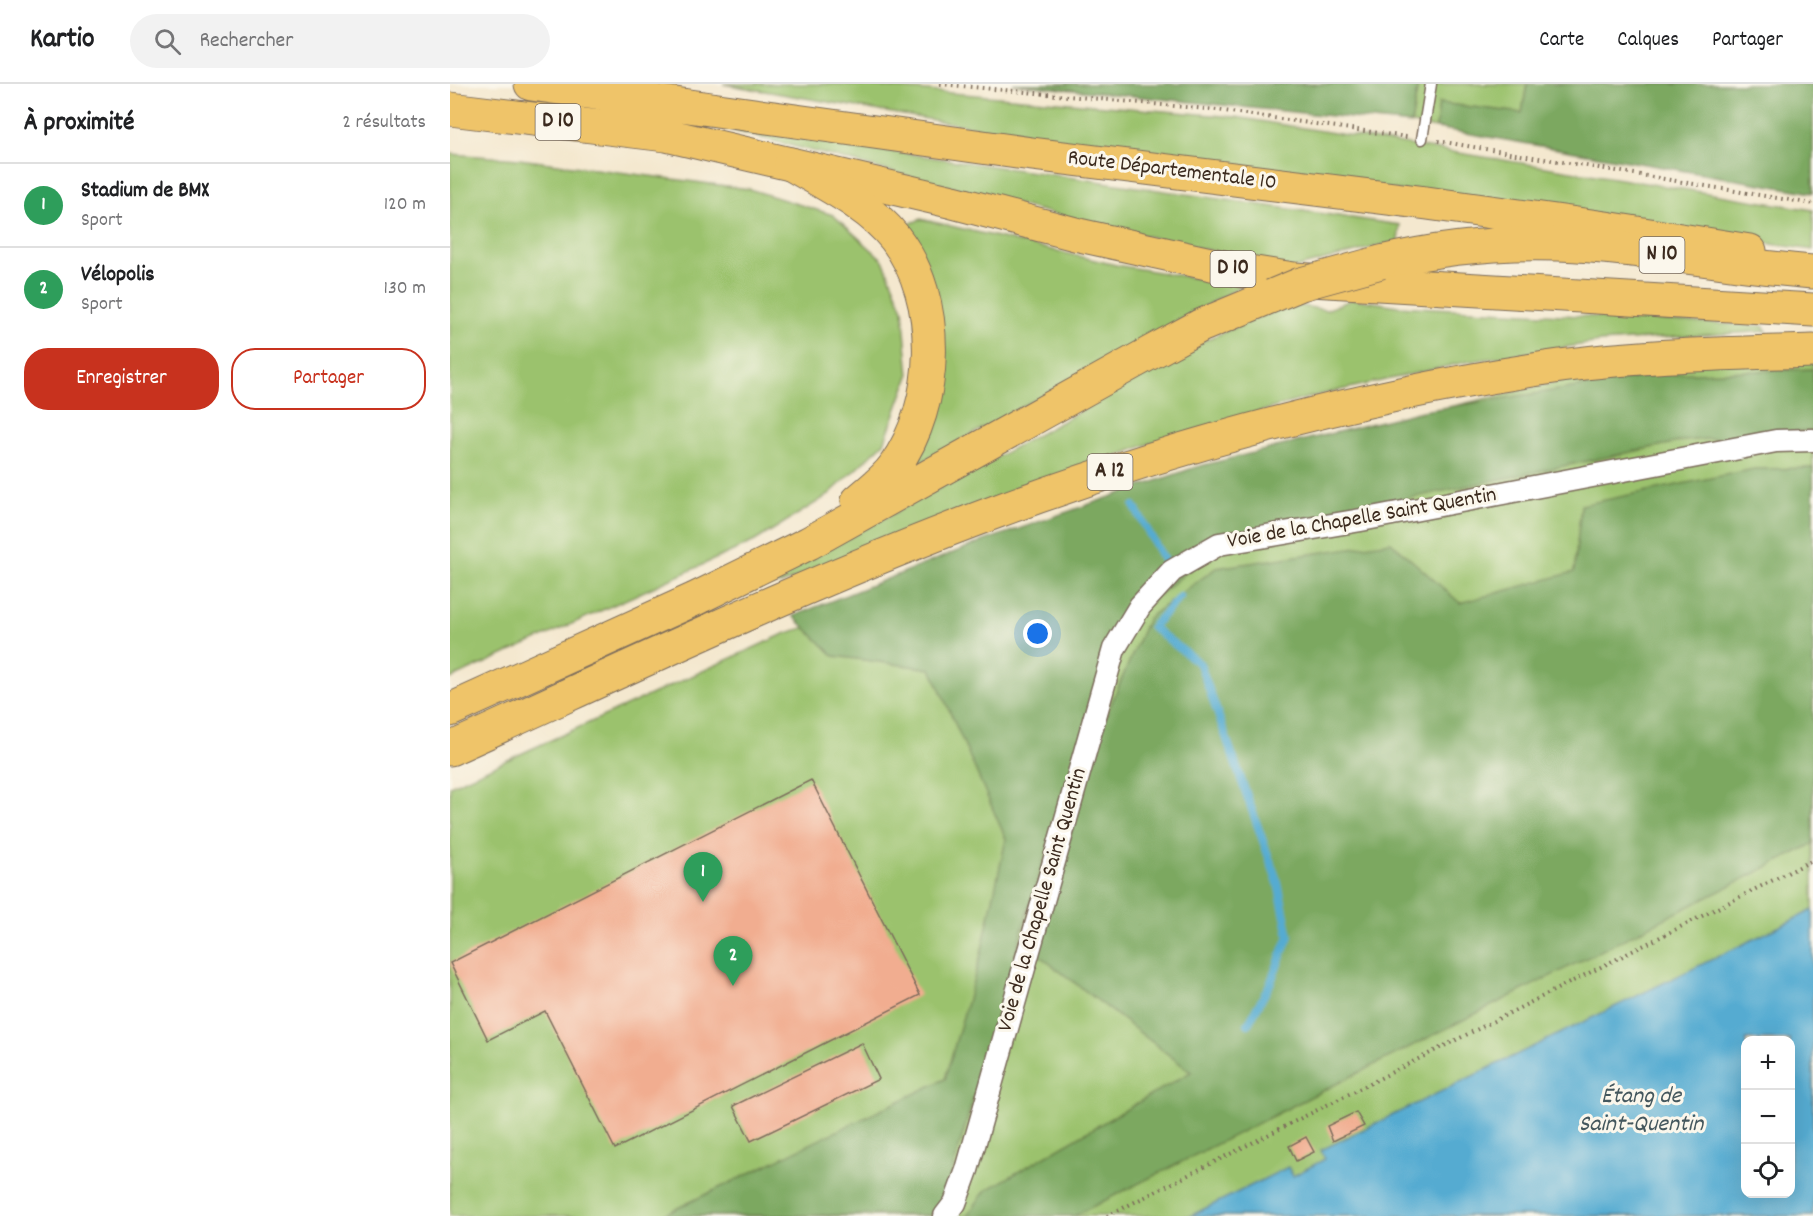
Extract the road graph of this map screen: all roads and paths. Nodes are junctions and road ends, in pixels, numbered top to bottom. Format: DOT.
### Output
graph roads {
  1 [pos="531,84"];
  2 [pos="940,84"];
  3 [pos="1431,84"];
  4 [pos="648,92"];
  5 [pos="450,109"];
  6 [pos="450,132"];
  7 [pos="666,135"];
  8 [pos="1422,139"];
  9 [pos="791,164"];
  10 [pos="1813,204"];
  11 [pos="1813,264"];
  12 [pos="1813,272"];
  13 [pos="1813,310"];
  14 [pos="1813,351"];
  15 [pos="1813,440"];
  16 [pos="809,543"];
  17 [pos="450,710"];
  18 [pos="450,749"];
  19 [pos="1813,860"];
  20 [pos="945,1216"];
  21 [pos="1107,1216"];
  1 -- 4 [label="main road, Route Départementale 10 / D 10"];
  2 -- 8 [label="path"];
  3 -- 8 [label="lane"];
  4 -- 11 [label="main road, Route Départementale 10 / D 10"];
  5 -- 7 [label="main road, D 10"];
  6 -- 7 [label="main road, D 10"];
  7 -- 9 [label="main road, D 10"];
  8 -- 10 [label="path"];
  9 -- 13 [label="main road, D 10"];
  9 -- 16 [label="main road"];
  12 -- 16 [label="main road, N 10, bridge"];
  14 -- 18 [label="main road, A 12"];
  15 -- 20 [label="street, Voie de la Chapelle Saint Quentin"];
  16 -- 17 [label="main road"];
  19 -- 21 [label="path"];
}
